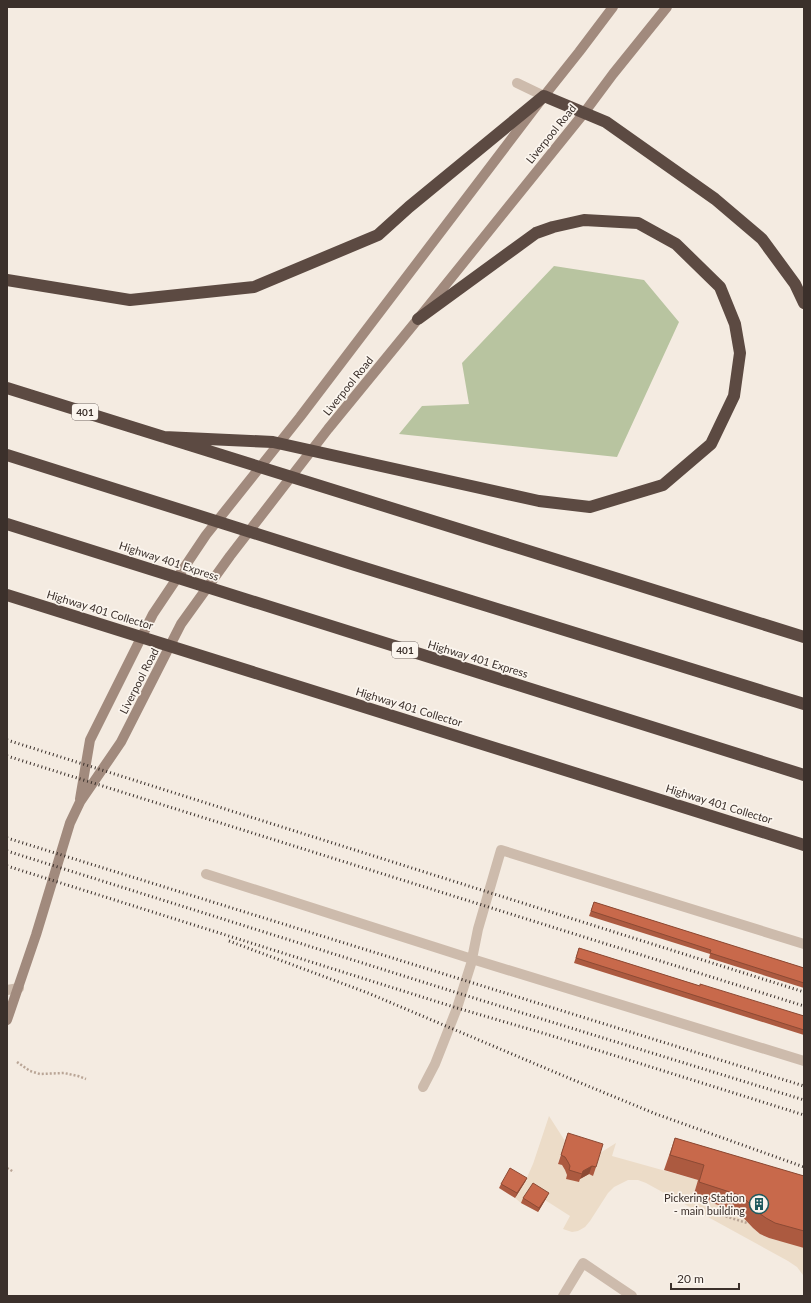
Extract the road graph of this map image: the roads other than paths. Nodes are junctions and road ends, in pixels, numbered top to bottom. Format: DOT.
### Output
graph roads {
  1 [pos="613,7"];
  2 [pos="666,7"];
  3 [pos="517,83"];
  4 [pos="544,96"];
  5 [pos="584,113"];
  6 [pos="7,280"];
  7 [pos="804,303"];
  8 [pos="418,319"];
  9 [pos="7,388"];
  10 [pos="164,437"];
  11 [pos="7,455"];
  12 [pos="7,524"];
  13 [pos="7,594"];
  14 [pos="804,637"];
  15 [pos="804,704"];
  16 [pos="804,775"];
  17 [pos="80,802"];
  18 [pos="804,845"];
  19 [pos="206,874"];
  20 [pos="804,944"];
  21 [pos="472,959"];
  22 [pos="19,988"];
  23 [pos="7,990"];
  24 [pos="7,1020"];
  25 [pos="804,1061"];
  26 [pos="423,1087"];
  27 [pos="563,1296"];
  28 [pos="632,1296"];
  1 -- 4 [label="main road, Liverpool Road"];
  2 -- 5 [label="main road, Liverpool Road"];
  3 -- 4 [label="street"];
  4 -- 5 [label="highway"];
  4 -- 6 [label="highway"];
  4 -- 17 [label="main road, Liverpool Road"];
  5 -- 7 [label="highway"];
  5 -- 8 [label="main road, Liverpool Road"];
  8 -- 10 [label="highway"];
  8 -- 17 [label="main road, Liverpool Road"];
  9 -- 10 [label="highway, 401"];
  10 -- 14 [label="highway, 401"];
  11 -- 15 [label="highway"];
  12 -- 16 [label="highway, Highway 401 Express / 401"];
  13 -- 18 [label="highway, Highway 401 Collector"];
  17 -- 22 [label="main road, Liverpool Road"];
  19 -- 21 [label="street"];
  20 -- 21 [label="street"];
  21 -- 25 [label="street"];
  21 -- 26 [label="street"];
  22 -- 23 [label="street"];
  22 -- 24 [label="main road, Liverpool Road"];
  27 -- 28 [label="street"];
}
